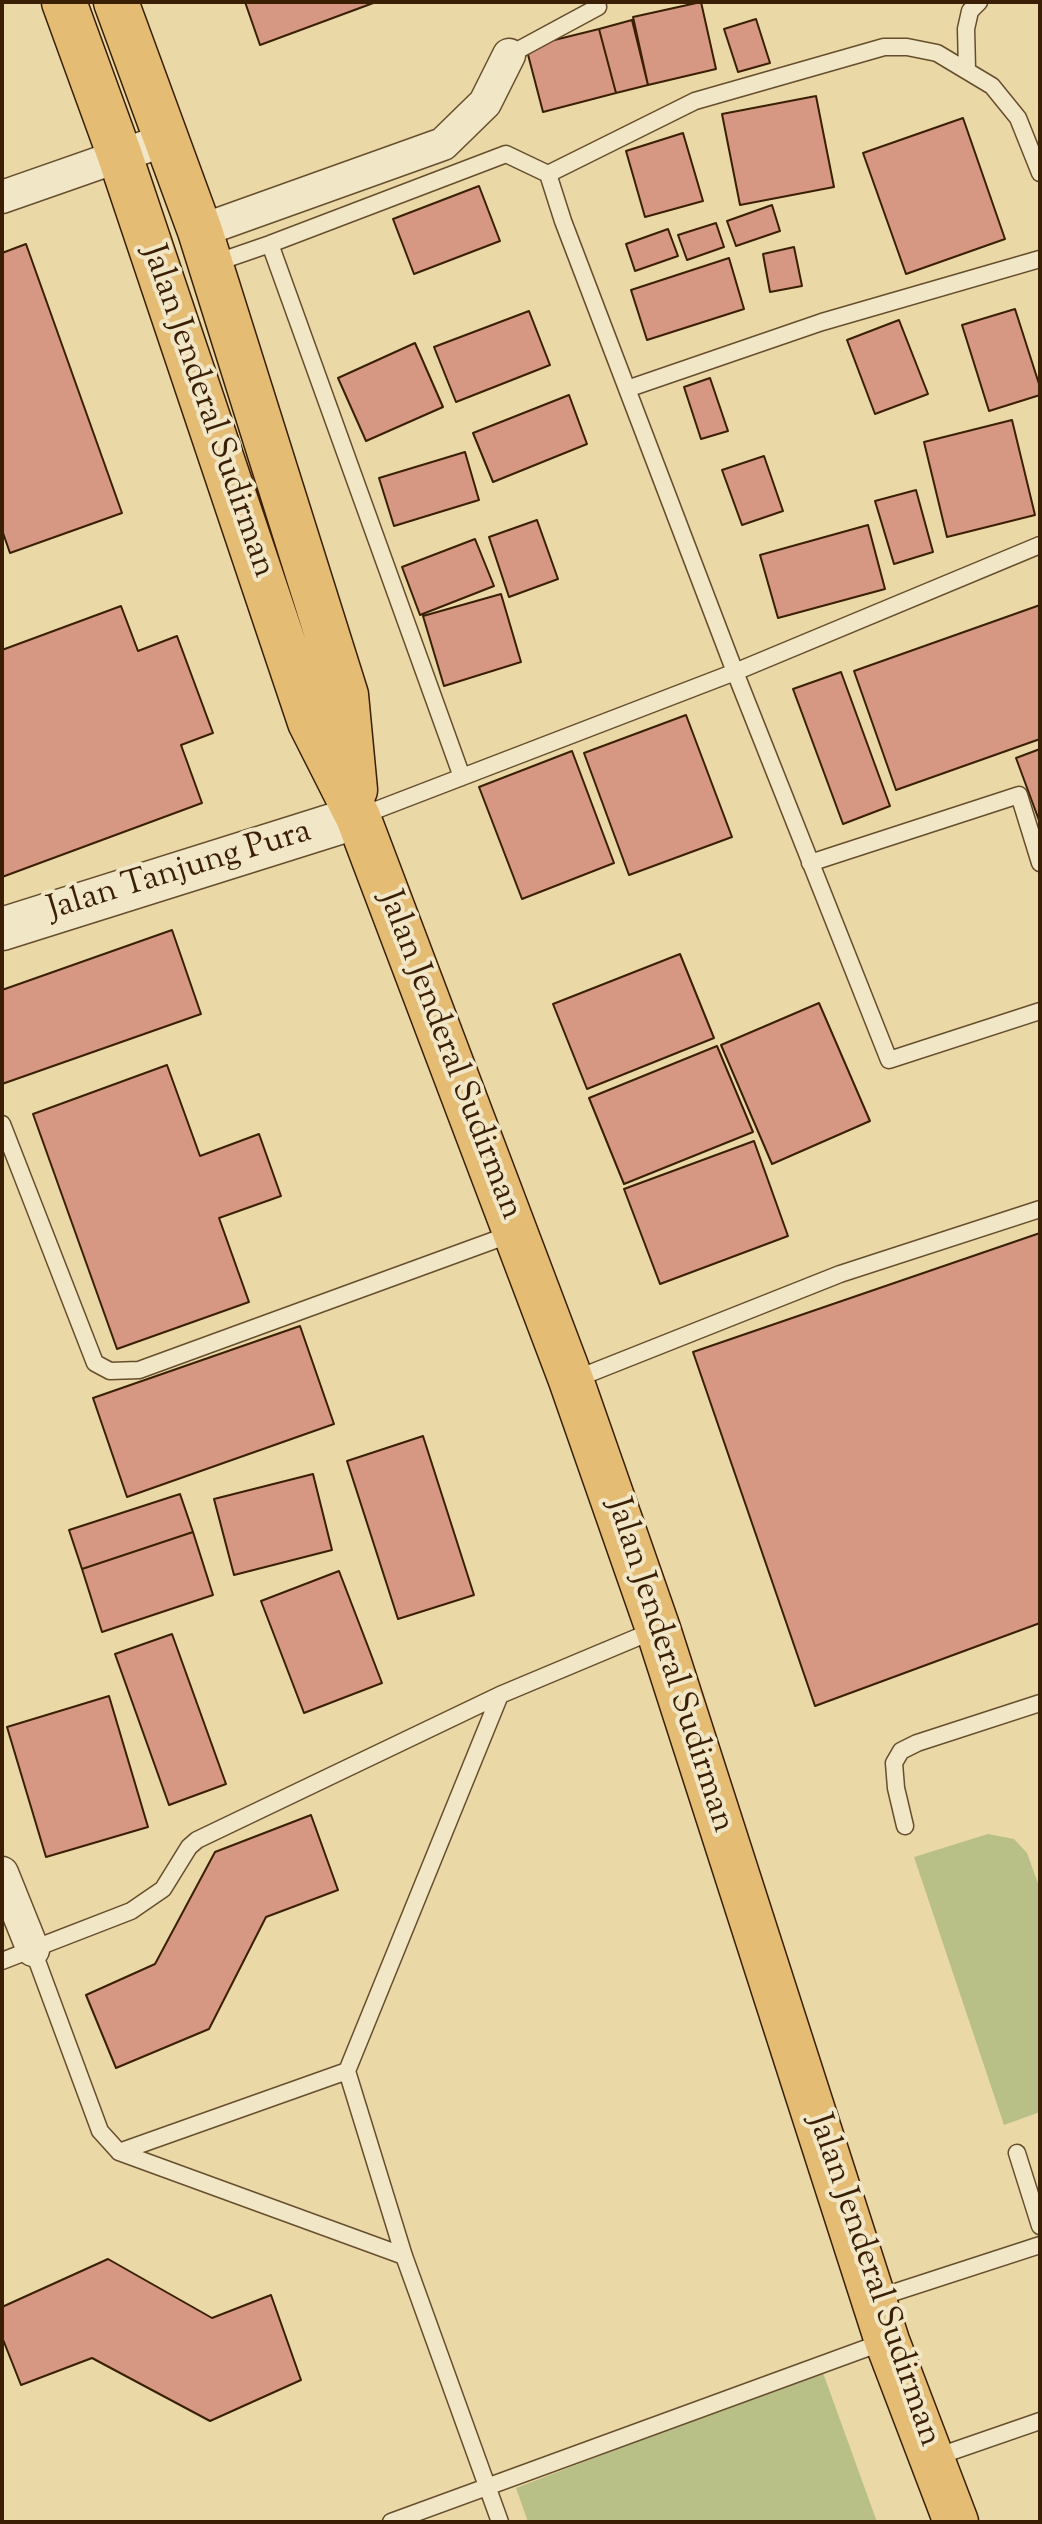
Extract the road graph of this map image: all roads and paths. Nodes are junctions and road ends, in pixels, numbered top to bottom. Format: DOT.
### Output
graph roads {
  1 [pos="64,2"];
  2 [pos="116,2"];
  3 [pos="979,2"];
  4 [pos="598,7"];
  5 [pos="509,55"];
  6 [pos="967,69"];
  7 [pos="165,140"];
  8 [pos="120,156"];
  9 [pos="1040,173"];
  10 [pos="548,174"];
  11 [pos="2,197"];
  12 [pos="270,244"];
  13 [pos="205,247"];
  14 [pos="1040,259"];
  15 [pos="627,389"];
  16 [pos="1040,545"];
  17 [pos="735,672"];
  18 [pos="462,777"];
  19 [pos="358,817"];
  20 [pos="810,863"];
  21 [pos="1040,863"];
  22 [pos="2,929"];
  23 [pos="1040,1011"];
  24 [pos="2,1124"];
  25 [pos="1040,1209"];
  26 [pos="515,1233"];
  27 [pos="571,1380"];
  28 [pos="658,1629"];
  29 [pos="500,1695"];
  30 [pos="1040,1703"];
  31 [pos="905,1826"];
  32 [pos="2,1873"];
  33 [pos="33,1950"];
  34 [pos="2,1961"];
  35 [pos="347,2071"];
  36 [pos="119,2152"];
  37 [pos="1017,2153"];
  38 [pos="1040,2226"];
  39 [pos="1040,2245"];
  40 [pos="404,2256"];
  41 [pos="874,2299"];
  42 [pos="887,2341"];
  43 [pos="1040,2421"];
  44 [pos="932,2458"];
  45 [pos="487,2485"];
  46 [pos="391,2522"];
  47 [pos="500,2522"];
  48 [pos="956,2522"];
  1 -- 8 [label="highway, Jalan Jenderal Sudirman"];
  2 -- 7 [label="highway, Jalan Jenderal Sudirman"];
  3 -- 6 [label="lane"];
  4 -- 5 [label="lane"];
  5 -- 13 [label="street"];
  6 -- 9 [label="lane"];
  6 -- 10 [label="lane"];
  7 -- 8 [label="street"];
  7 -- 13 [label="highway, Jalan Jenderal Sudirman"];
  8 -- 11 [label="street"];
  8 -- 19 [label="highway, Jalan Jenderal Sudirman"];
  10 -- 12 [label="lane"];
  10 -- 15 [label="lane"];
  12 -- 13 [label="lane"];
  12 -- 18 [label="lane"];
  13 -- 19 [label="highway, Jalan Jenderal Sudirman"];
  14 -- 15 [label="lane"];
  15 -- 17 [label="lane"];
  16 -- 17 [label="lane"];
  17 -- 18 [label="lane"];
  17 -- 20 [label="lane"];
  18 -- 19 [label="lane"];
  19 -- 22 [label="street, Jalan Tanjung Pura"];
  19 -- 26 [label="highway, Jalan Jenderal Sudirman"];
  20 -- 21 [label="lane"];
  20 -- 23 [label="lane"];
  24 -- 26 [label="lane"];
  25 -- 27 [label="lane"];
  26 -- 27 [label="highway, Jalan Jenderal Sudirman"];
  27 -- 28 [label="highway, Jalan Jenderal Sudirman"];
  28 -- 29 [label="lane"];
  28 -- 41 [label="highway, Jalan Jenderal Sudirman"];
  29 -- 33 [label="lane"];
  29 -- 35 [label="lane"];
  30 -- 31 [label="lane"];
  32 -- 33 [label="street"];
  33 -- 34 [label="lane"];
  33 -- 36 [label="lane"];
  35 -- 36 [label="lane"];
  35 -- 40 [label="lane"];
  36 -- 40 [label="lane"];
  37 -- 38 [label="lane"];
  39 -- 41 [label="lane"];
  40 -- 45 [label="lane"];
  41 -- 42 [label="highway, Jalan Jenderal Sudirman"];
  42 -- 44 [label="highway, Jalan Jenderal Sudirman"];
  42 -- 45 [label="lane"];
  43 -- 44 [label="lane"];
  44 -- 48 [label="highway, Jalan Jenderal Sudirman"];
  45 -- 46 [label="lane"];
  45 -- 47 [label="lane"];
}
